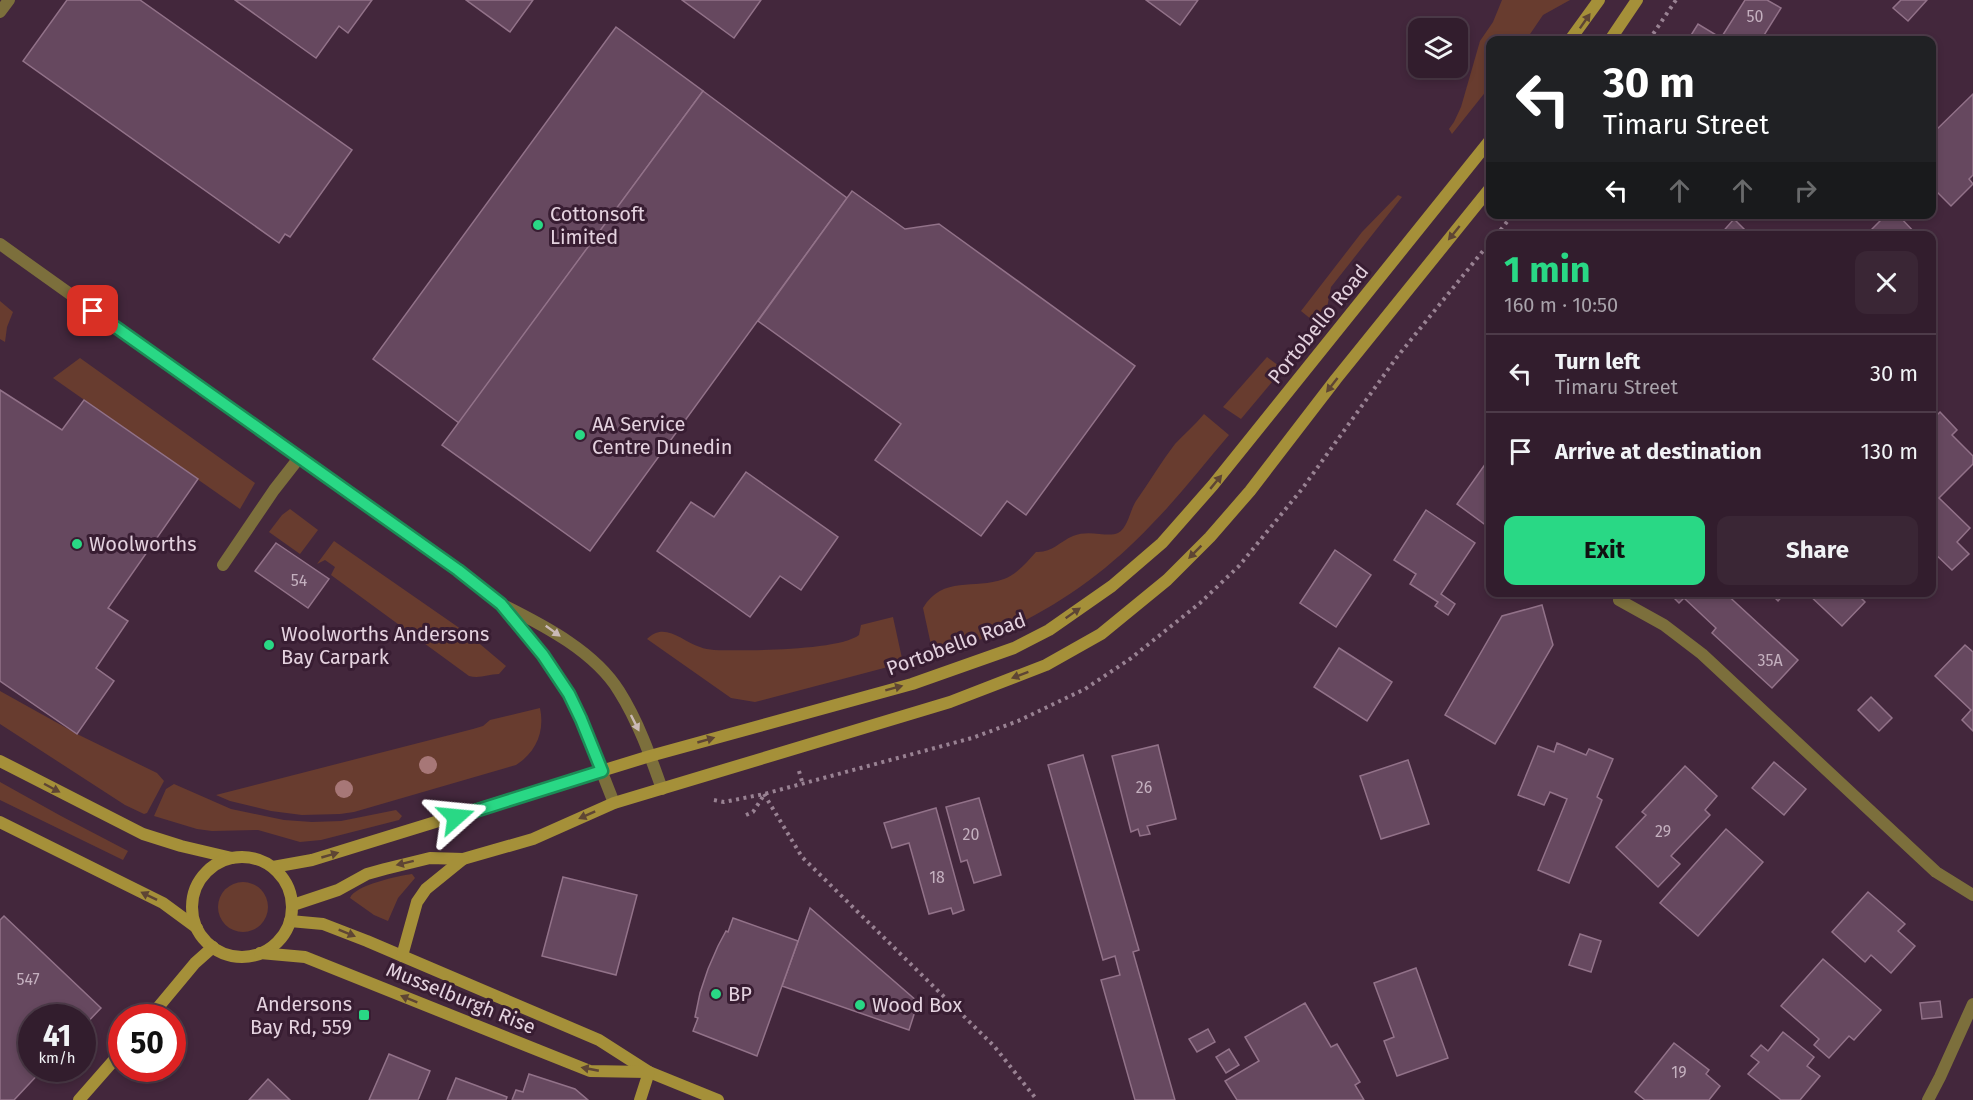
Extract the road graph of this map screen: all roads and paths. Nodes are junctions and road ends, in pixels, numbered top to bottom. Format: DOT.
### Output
graph roads {
  1 [pos="9,0"];
  2 [pos="1599,0"];
  3 [pos="1637,0"];
  4 [pos="1676,0"];
  5 [pos="0,12"];
  6 [pos="1573,36"];
  7 [pos="1613,36"];
  8 [pos="1652,36"];
  9 [pos="1486,145"];
  10 [pos="1486,193"];
  11 [pos="1509,219"];
  12 [pos="1500,231"];
  13 [pos="0,244"];
  14 [pos="1486,247"];
  15 [pos="1455,285"];
  16 [pos="299,458"];
  17 [pos="223,565"];
  18 [pos="1619,600"];
  19 [pos="501,604"];
  20 [pos="650,756"];
  21 [pos="0,761"];
  22 [pos="799,768"];
  23 [pos="602,771"];
  24 [pos="802,785"];
  25 [pos="662,789"];
  26 [pos="764,795"];
  27 [pos="724,802"];
  28 [pos="614,803"];
  29 [pos="746,815"];
  30 [pos="0,822"];
  31 [pos="232,858"];
  32 [pos="463,859"];
  33 [pos="273,867"];
  34 [pos="1973,895"];
  35 [pos="292,905"];
  36 [pos="290,921"];
  37 [pos="197,928"];
  38 [pos="213,947"];
  39 [pos="260,953"];
  40 [pos="402,956"];
  41 [pos="161,1004"];
  42 [pos="1973,1004"];
  43 [pos="108,1067"];
  44 [pos="649,1072"];
  45 [pos="79,1100"];
  46 [pos="640,1100"];
  47 [pos="718,1100"];
  48 [pos="1037,1100"];
  49 [pos="1928,1100"];
  1 -- 5 [label="street"];
  6 -- 2 [label="main road, one-way"];
  3 -- 7 [label="main road"];
  4 -- 8 [label="path"];
  20 -- 9 [label="main road, Portobello Road, one-way"];
  10 -- 25 [label="main road, one-way"];
  11 -- 12 [label="path"];
  13 -- 16 [label="street"];
  14 -- 15 [label="path"];
  16 -- 17 [label="street"];
  16 -- 19 [label="street"];
  18 -- 34 [label="street"];
  19 -- 20 [label="street, one-way"];
  19 -- 23 [label="street"];
  20 -- 23 [label="main road, Portobello Road"];
  20 -- 25 [label="street"];
  21 -- 31 [label="main road, one-way"];
  22 -- 24 [label="path"];
  23 -- 28 [label="street"];
  33 -- 23 [label="main road, Portobello Road, one-way"];
  25 -- 28 [label="main road"];
  26 -- 27 [label="path"];
  26 -- 29 [label="path"];
  26 -- 48 [label="path"];
  28 -- 32 [label="main road, one-way"];
  37 -- 30 [label="main road, one-way"];
  31 -- 33 [label="main road"];
  31 -- 37 [label="main road"];
  32 -- 35 [label="main road, one-way"];
  32 -- 40 [label="main road"];
  33 -- 35 [label="main road"];
  35 -- 36 [label="main road"];
  36 -- 39 [label="main road"];
  36 -- 40 [label="main road, Musselburgh Rise, one-way"];
  37 -- 38 [label="main road"];
  38 -- 39 [label="main road"];
  38 -- 41 [label="main road"];
  44 -- 39 [label="main road, Musselburgh Rise, one-way"];
  40 -- 44 [label="main road, Musselburgh Rise"];
  42 -- 49 [label="street"];
  43 -- 45 [label="main road"];
  44 -- 46 [label="main road"];
  44 -- 47 [label="main road, Musselburgh Rise"];
}
